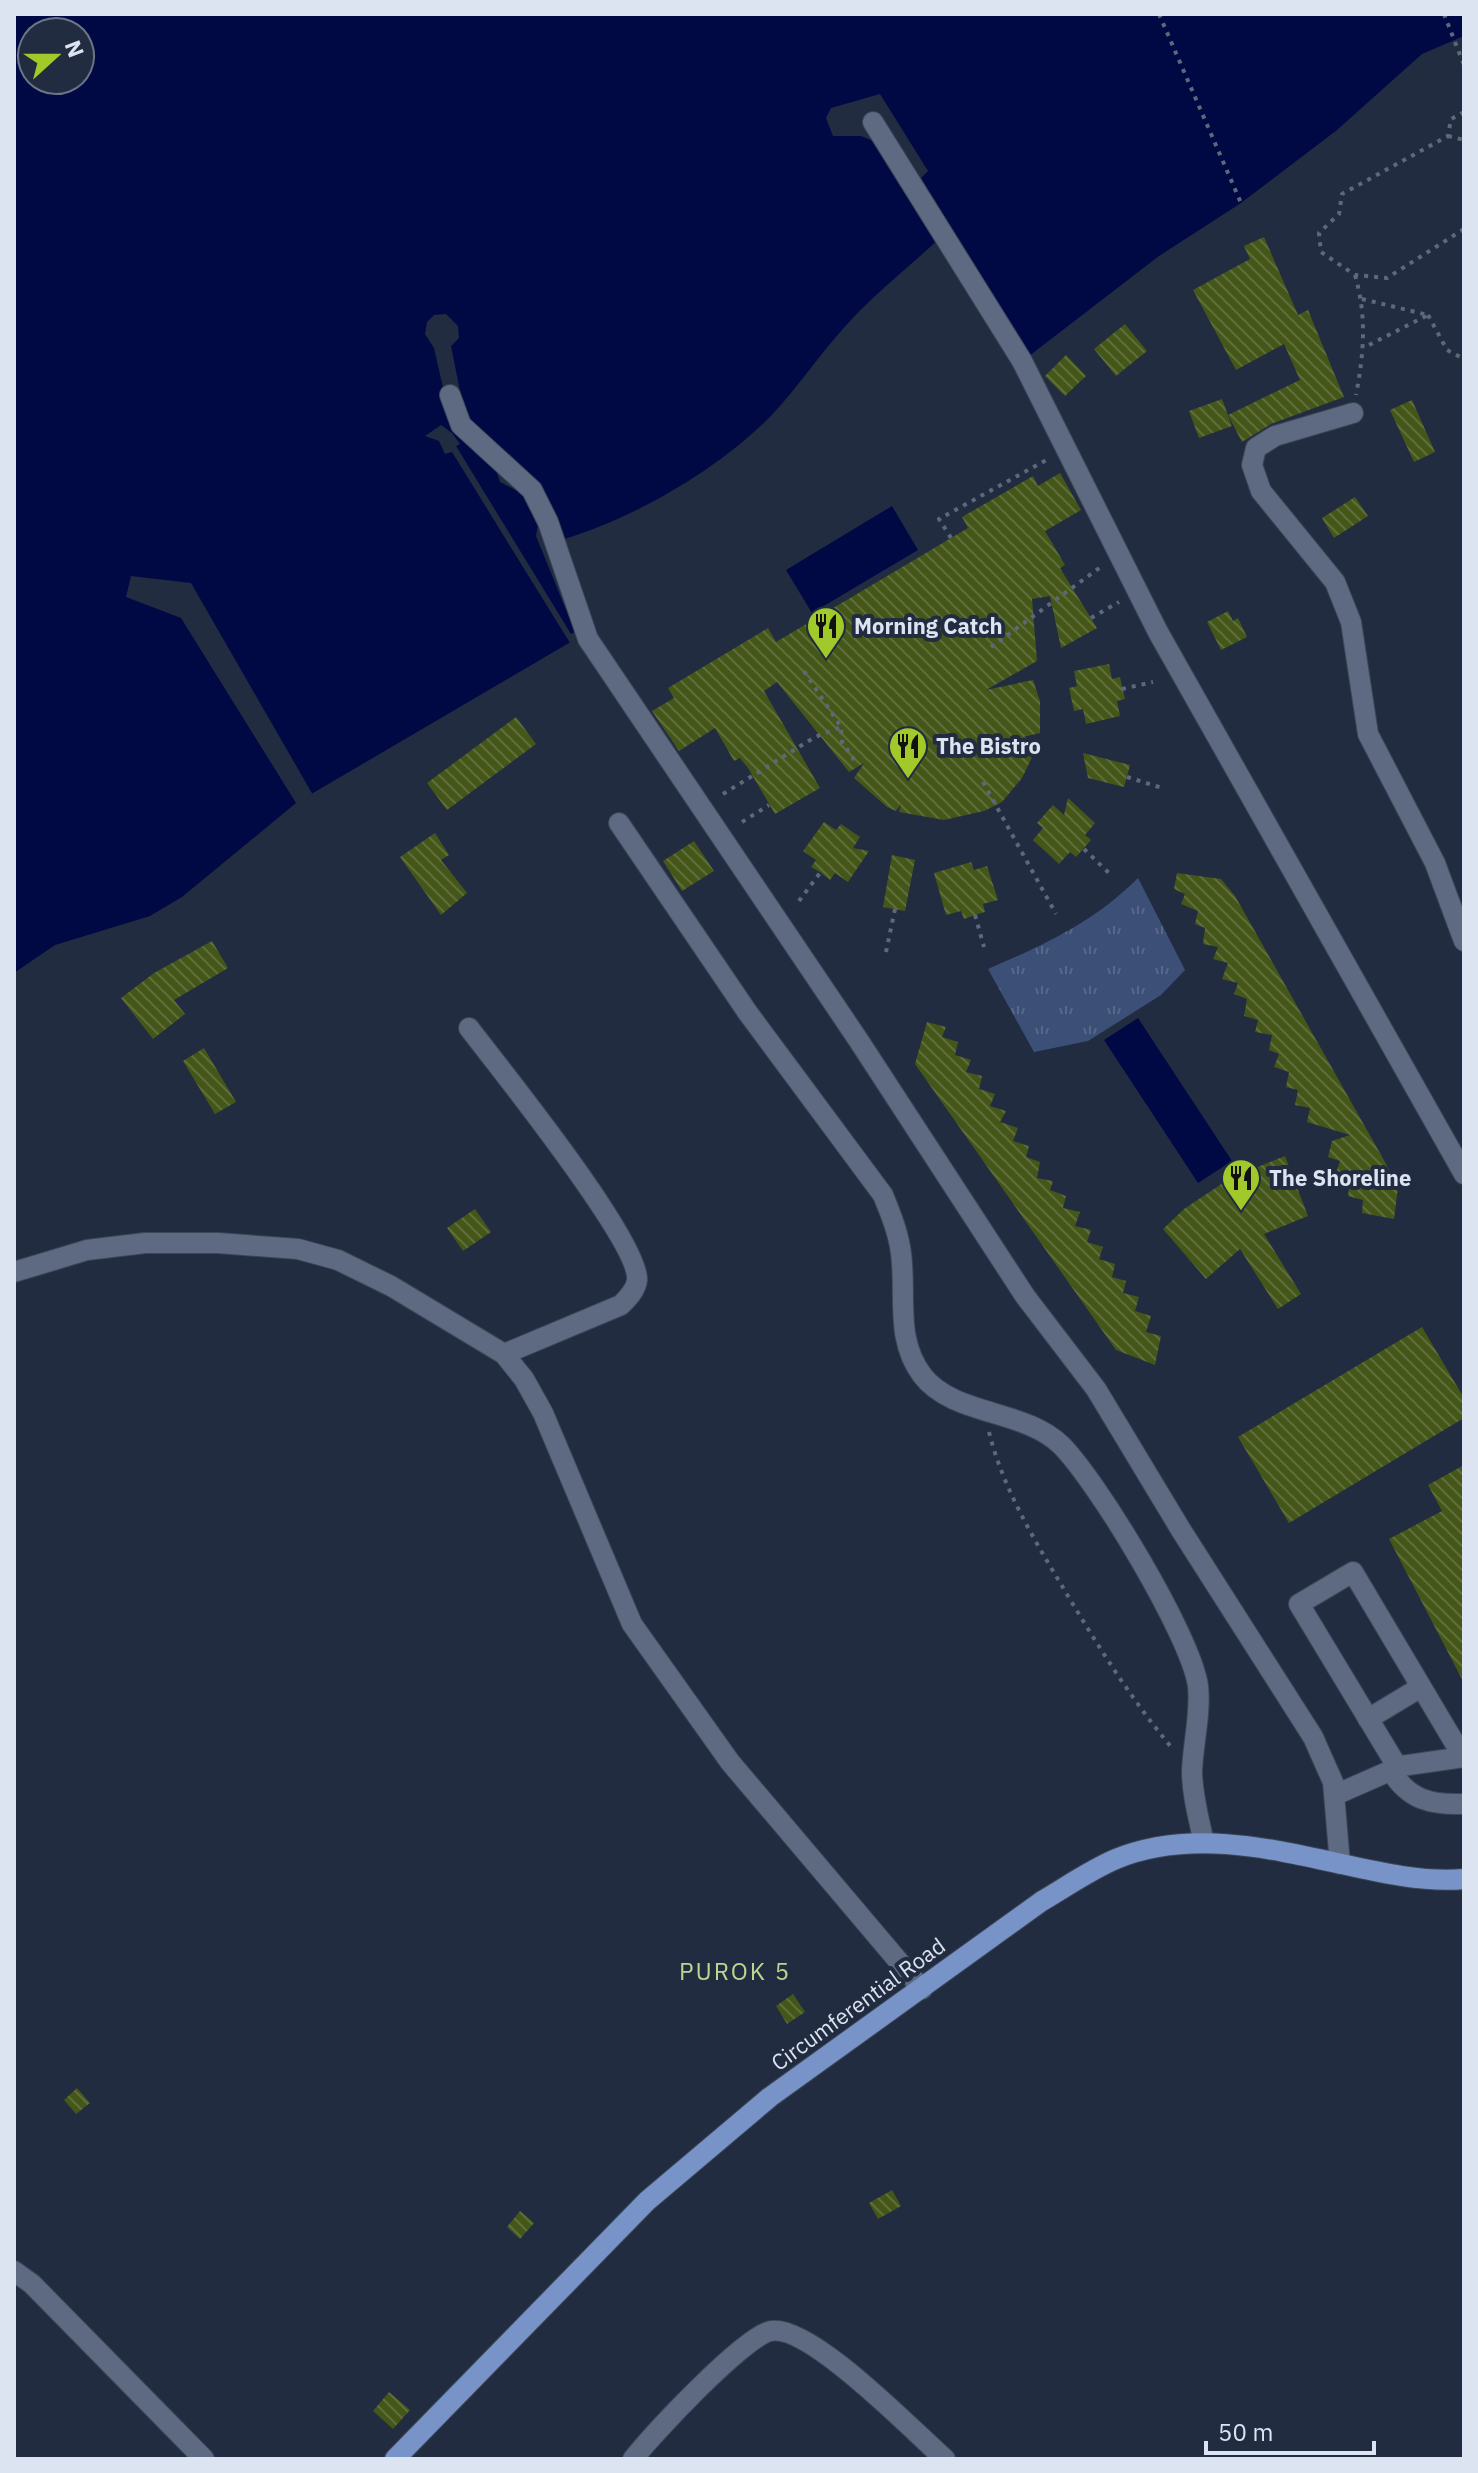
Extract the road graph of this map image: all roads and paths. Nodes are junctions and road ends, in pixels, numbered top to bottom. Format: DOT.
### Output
graph roads {
  1 [pos="1159,14"];
  2 [pos="1444,14"];
  3 [pos="1464,65"];
  4 [pos="1464,112"];
  5 [pos="873,122"];
  6 [pos="1448,136"];
  7 [pos="1464,140"];
  8 [pos="1241,203"];
  9 [pos="1464,229"];
  10 [pos="1355,275"];
  11 [pos="1362,299"];
  12 [pos="1428,315"];
  13 [pos="1365,347"];
  14 [pos="1464,359"];
  15 [pos="450,395"];
  16 [pos="1353,413"];
  17 [pos="1066,449"];
  18 [pos="951,538"];
  19 [pos="1102,566"];
  20 [pos="1119,602"];
  21 [pos="1091,618"];
  22 [pos="991,647"];
  23 [pos="804,671"];
  24 [pos="1153,682"];
  25 [pos="1122,689"];
  26 [pos="841,727"];
  27 [pos="855,761"];
  28 [pos="1127,777"];
  29 [pos="983,782"];
  30 [pos="1162,788"];
  31 [pos="723,794"];
  32 [pos="769,805"];
  33 [pos="742,822"];
  34 [pos="619,823"];
  35 [pos="1084,849"];
  36 [pos="820,873"];
  37 [pos="1109,873"];
  38 [pos="799,901"];
  39 [pos="895,909"];
  40 [pos="1056,914"];
  41 [pos="975,915"];
  42 [pos="1464,941"];
  43 [pos="984,947"];
  44 [pos="886,952"];
  45 [pos="469,1028"];
  46 [pos="1464,1174"];
  47 [pos="14,1272"];
  48 [pos="504,1354"];
  49 [pos="983,1411"];
  50 [pos="1421,1687"];
  51 [pos="1368,1719"];
  52 [pos="1464,1757"];
  53 [pos="1394,1770"];
  54 [pos="1192,1772"];
  55 [pos="1335,1795"];
  56 [pos="1464,1804"];
  57 [pos="1204,1843"];
  58 [pos="1340,1864"];
  59 [pos="1464,1879"];
  60 [pos="922,1989"];
  61 [pos="14,2271"];
  62 [pos="204,2459"];
  63 [pos="395,2459"];
  64 [pos="633,2459"];
  65 [pos="945,2459"];
  1 -- 8 [label="path"];
  2 -- 3 [label="path"];
  4 -- 6 [label="path"];
  5 -- 17 [label="street"];
  6 -- 7 [label="path"];
  6 -- 10 [label="path"];
  9 -- 10 [label="path"];
  10 -- 11 [label="path"];
  11 -- 12 [label="path"];
  11 -- 13 [label="path"];
  12 -- 13 [label="path"];
  12 -- 14 [label="path"];
  13 -- 16 [label="path"];
  15 -- 55 [label="street"];
  16 -- 42 [label="street"];
  17 -- 18 [label="path"];
  17 -- 46 [label="street"];
  19 -- 22 [label="path"];
  20 -- 21 [label="path"];
  23 -- 26 [label="path"];
  24 -- 25 [label="path"];
  26 -- 27 [label="path"];
  26 -- 31 [label="path"];
  28 -- 30 [label="path"];
  29 -- 40 [label="path"];
  32 -- 33 [label="path"];
  34 -- 49 [label="street"];
  35 -- 37 [label="path"];
  36 -- 38 [label="path"];
  39 -- 44 [label="path"];
  41 -- 43 [label="path"];
  45 -- 48 [label="street"];
  47 -- 48 [label="street"];
  48 -- 60 [label="street"];
  49 -- 54 [label="path"];
  49 -- 54 [label="street"];
  50 -- 51 [label="street"];
  50 -- 51 [label="street"];
  50 -- 52 [label="street"];
  51 -- 53 [label="street"];
  52 -- 53 [label="street"];
  53 -- 55 [label="street"];
  53 -- 56 [label="street"];
  54 -- 57 [label="street"];
  55 -- 58 [label="street"];
  57 -- 58 [label="main road, Circumferential Road"];
  57 -- 60 [label="main road, Circumferential Road"];
  58 -- 59 [label="main road, Circumferential Road"];
  60 -- 63 [label="main road, Circumferential Road"];
  61 -- 62 [label="street"];
  64 -- 65 [label="street"];
}
